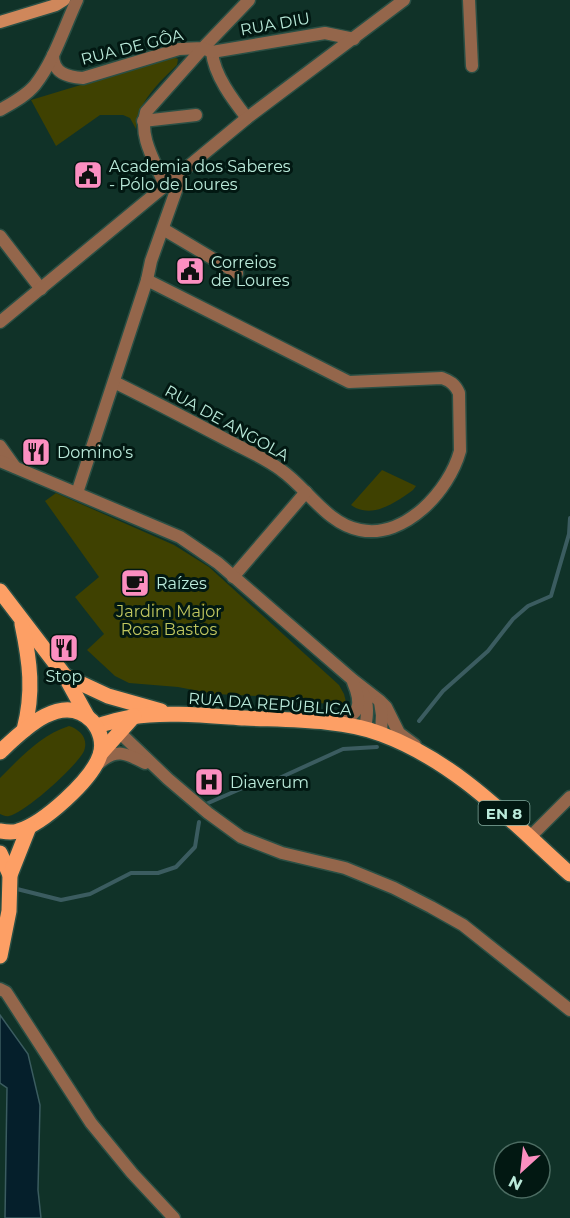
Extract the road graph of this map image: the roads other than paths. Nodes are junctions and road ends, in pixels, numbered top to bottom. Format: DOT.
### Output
graph roads {
  1 [pos="64,0"];
  2 [pos="77,0"];
  3 [pos="249,0"];
  4 [pos="404,0"];
  5 [pos="469,0"];
  6 [pos="0,22"];
  7 [pos="354,39"];
  8 [pos="207,50"];
  9 [pos="53,54"];
  10 [pos="472,66"];
  11 [pos="0,110"];
  12 [pos="196,115"];
  13 [pos="248,118"];
  14 [pos="143,121"];
  15 [pos="183,171"];
  16 [pos="165,186"];
  17 [pos="163,229"];
  18 [pos="0,236"];
  19 [pos="237,273"];
  20 [pos="147,280"];
  21 [pos="41,289"];
  22 [pos="0,322"];
  23 [pos="114,382"];
  24 [pos="0,446"];
  25 [pos="0,461"];
  26 [pos="15,467"];
  27 [pos="306,492"];
  28 [pos="77,493"];
  29 [pos="233,577"];
  30 [pos="0,591"];
  31 [pos="22,621"];
  32 [pos="65,676"];
  33 [pos="353,680"];
  34 [pos="380,701"];
  35 [pos="174,715"];
  36 [pos="134,716"];
  37 [pos="91,721"];
  38 [pos="334,724"];
  39 [pos="365,729"];
  40 [pos="24,730"];
  41 [pos="119,732"];
  42 [pos="381,733"];
  43 [pos="0,752"];
  44 [pos="433,758"];
  45 [pos="98,759"];
  46 [pos="156,768"];
  47 [pos="570,797"];
  48 [pos="29,827"];
  49 [pos="0,831"];
  50 [pos="530,837"];
  51 [pos="0,853"];
  52 [pos="570,874"];
  53 [pos="9,875"];
  54 [pos="0,956"];
  55 [pos="0,989"];
  56 [pos="570,1010"];
  57 [pos="174,1218"];
  1 -- 6 [label="main road"];
  2 -- 9 [label="street"];
  3 -- 8 [label="street, RUA DE GÔA"];
  4 -- 7 [label="street"];
  5 -- 10 [label="street"];
  7 -- 8 [label="street, RUA DIU"];
  7 -- 13 [label="street"];
  8 -- 9 [label="street, RUA DE GÔA"];
  8 -- 13 [label="street"];
  8 -- 14 [label="street"];
  9 -- 11 [label="street"];
  12 -- 14 [label="street"];
  13 -- 15 [label="street"];
  14 -- 16 [label="street"];
  15 -- 16 [label="street"];
  15 -- 17 [label="street"];
  16 -- 21 [label="street"];
  17 -- 19 [label="street"];
  17 -- 20 [label="street"];
  18 -- 21 [label="street"];
  20 -- 23 [label="street"];
  20 -- 27 [label="street, RUA DE ANGOLA"];
  21 -- 22 [label="street"];
  23 -- 27 [label="street, RUA DE ANGOLA"];
  23 -- 28 [label="street"];
  24 -- 26 [label="street"];
  25 -- 26 [label="street"];
  26 -- 28 [label="street"];
  27 -- 29 [label="street"];
  28 -- 29 [label="street"];
  29 -- 33 [label="street"];
  30 -- 31 [label="main road"];
  31 -- 32 [label="main road"];
  31 -- 40 [label="main road"];
  32 -- 35 [label="main road"];
  32 -- 37 [label="main road"];
  33 -- 34 [label="street"];
  33 -- 38 [label="street"];
  33 -- 39 [label="street"];
  34 -- 42 [label="street"];
  34 -- 44 [label="street"];
  35 -- 36 [label="main road, RUA DA REPÚBLICA"];
  35 -- 38 [label="main road, RUA DA REPÚBLICA"];
  36 -- 37 [label="main road, RUA DA REPÚBLICA"];
  36 -- 41 [label="main road"];
  37 -- 40 [label="main road"];
  37 -- 45 [label="main road"];
  38 -- 39 [label="main road, RUA DA REPÚBLICA"];
  39 -- 42 [label="main road, RUA DA REPÚBLICA"];
  40 -- 43 [label="main road"];
  41 -- 45 [label="main road"];
  41 -- 46 [label="street"];
  42 -- 44 [label="main road, RUA DA REPÚBLICA / EN 8"];
  44 -- 50 [label="main road, EN 8"];
  45 -- 46 [label="street"];
  45 -- 48 [label="main road"];
  46 -- 56 [label="street"];
  47 -- 50 [label="street"];
  48 -- 49 [label="main road"];
  48 -- 53 [label="main road"];
  50 -- 52 [label="main road, EN 8"];
  51 -- 53 [label="main road"];
  53 -- 54 [label="main road"];
  55 -- 57 [label="street"];
}
